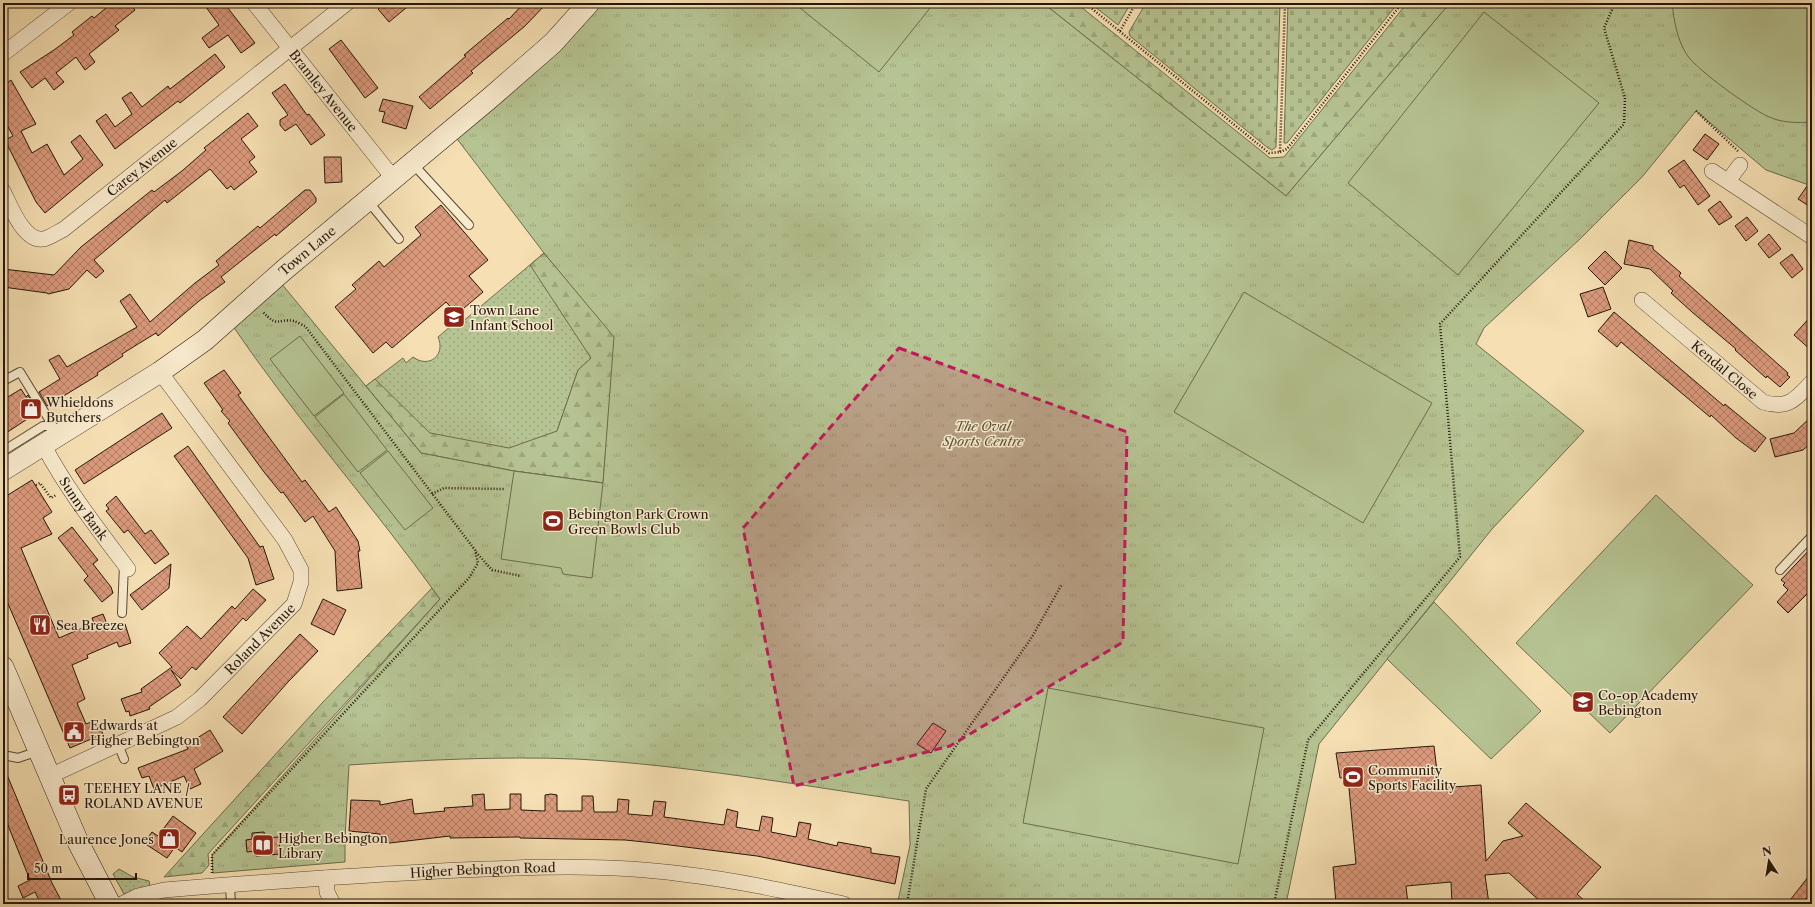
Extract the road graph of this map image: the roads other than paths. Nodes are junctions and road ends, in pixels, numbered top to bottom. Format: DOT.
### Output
graph roads {
  1 [pos="69,3"];
  2 [pos="254,3"];
  3 [pos="347,3"];
  4 [pos="589,3"];
  5 [pos="290,48"];
  6 [pos="3,54"];
  7 [pos="412,163"];
  8 [pos="1740,165"];
  9 [pos="1712,170"];
  10 [pos="394,179"];
  11 [pos="1728,181"];
  12 [pos="3,191"];
  13 [pos="368,200"];
  14 [pos="469,225"];
  15 [pos="1812,237"];
  16 [pos="399,239"];
  17 [pos="1642,300"];
  18 [pos="160,372"];
  19 [pos="3,381"];
  20 [pos="1812,382"];
  21 [pos="52,436"];
  22 [pos="3,451"];
  23 [pos="3,470"];
  24 [pos="1812,536"];
  25 [pos="126,566"];
  26 [pos="1780,570"];
  27 [pos="122,613"];
  28 [pos="3,667"];
  29 [pos="118,744"];
  30 [pos="40,751"];
  31 [pos="3,755"];
  32 [pos="124,759"];
  33 [pos="50,776"];
  34 [pos="326,878"];
  35 [pos="230,885"];
  36 [pos="110,904"];
  37 [pos="122,904"];
  38 [pos="231,904"];
  39 [pos="333,904"];
  40 [pos="844,904"];
  1 -- 6 [label="street"];
  2 -- 5 [label="street, Bramley Avenue"];
  3 -- 5 [label="street, Carey Avenue"];
  4 -- 7 [label="main road, Town Lane"];
  5 -- 10 [label="street, Bramley Avenue"];
  5 -- 12 [label="street, Carey Avenue"];
  7 -- 10 [label="main road, Town Lane"];
  7 -- 14 [label="lane"];
  8 -- 11 [label="street"];
  9 -- 11 [label="street"];
  10 -- 13 [label="main road, Town Lane"];
  11 -- 15 [label="street"];
  13 -- 16 [label="lane"];
  13 -- 18 [label="main road, Town Lane"];
  17 -- 20 [label="street, Kendal Close"];
  18 -- 21 [label="main road, Town Lane"];
  18 -- 29 [label="street, Roland Avenue"];
  19 -- 21 [label="lane"];
  21 -- 22 [label="lane"];
  21 -- 23 [label="main road, Town Lane"];
  21 -- 25 [label="street, Sunny Bank"];
  24 -- 26 [label="lane"];
  25 -- 27 [label="lane"];
  28 -- 30 [label="main road"];
  29 -- 32 [label="lane"];
  29 -- 33 [label="street, Roland Avenue"];
  30 -- 31 [label="lane"];
  30 -- 33 [label="main road"];
  33 -- 36 [label="main road"];
  34 -- 35 [label="street, Higher Bebington Road"];
  34 -- 39 [label="street"];
  34 -- 40 [label="street, Higher Bebington Road"];
  35 -- 37 [label="street, Higher Bebington Road"];
  35 -- 38 [label="lane"];
}
